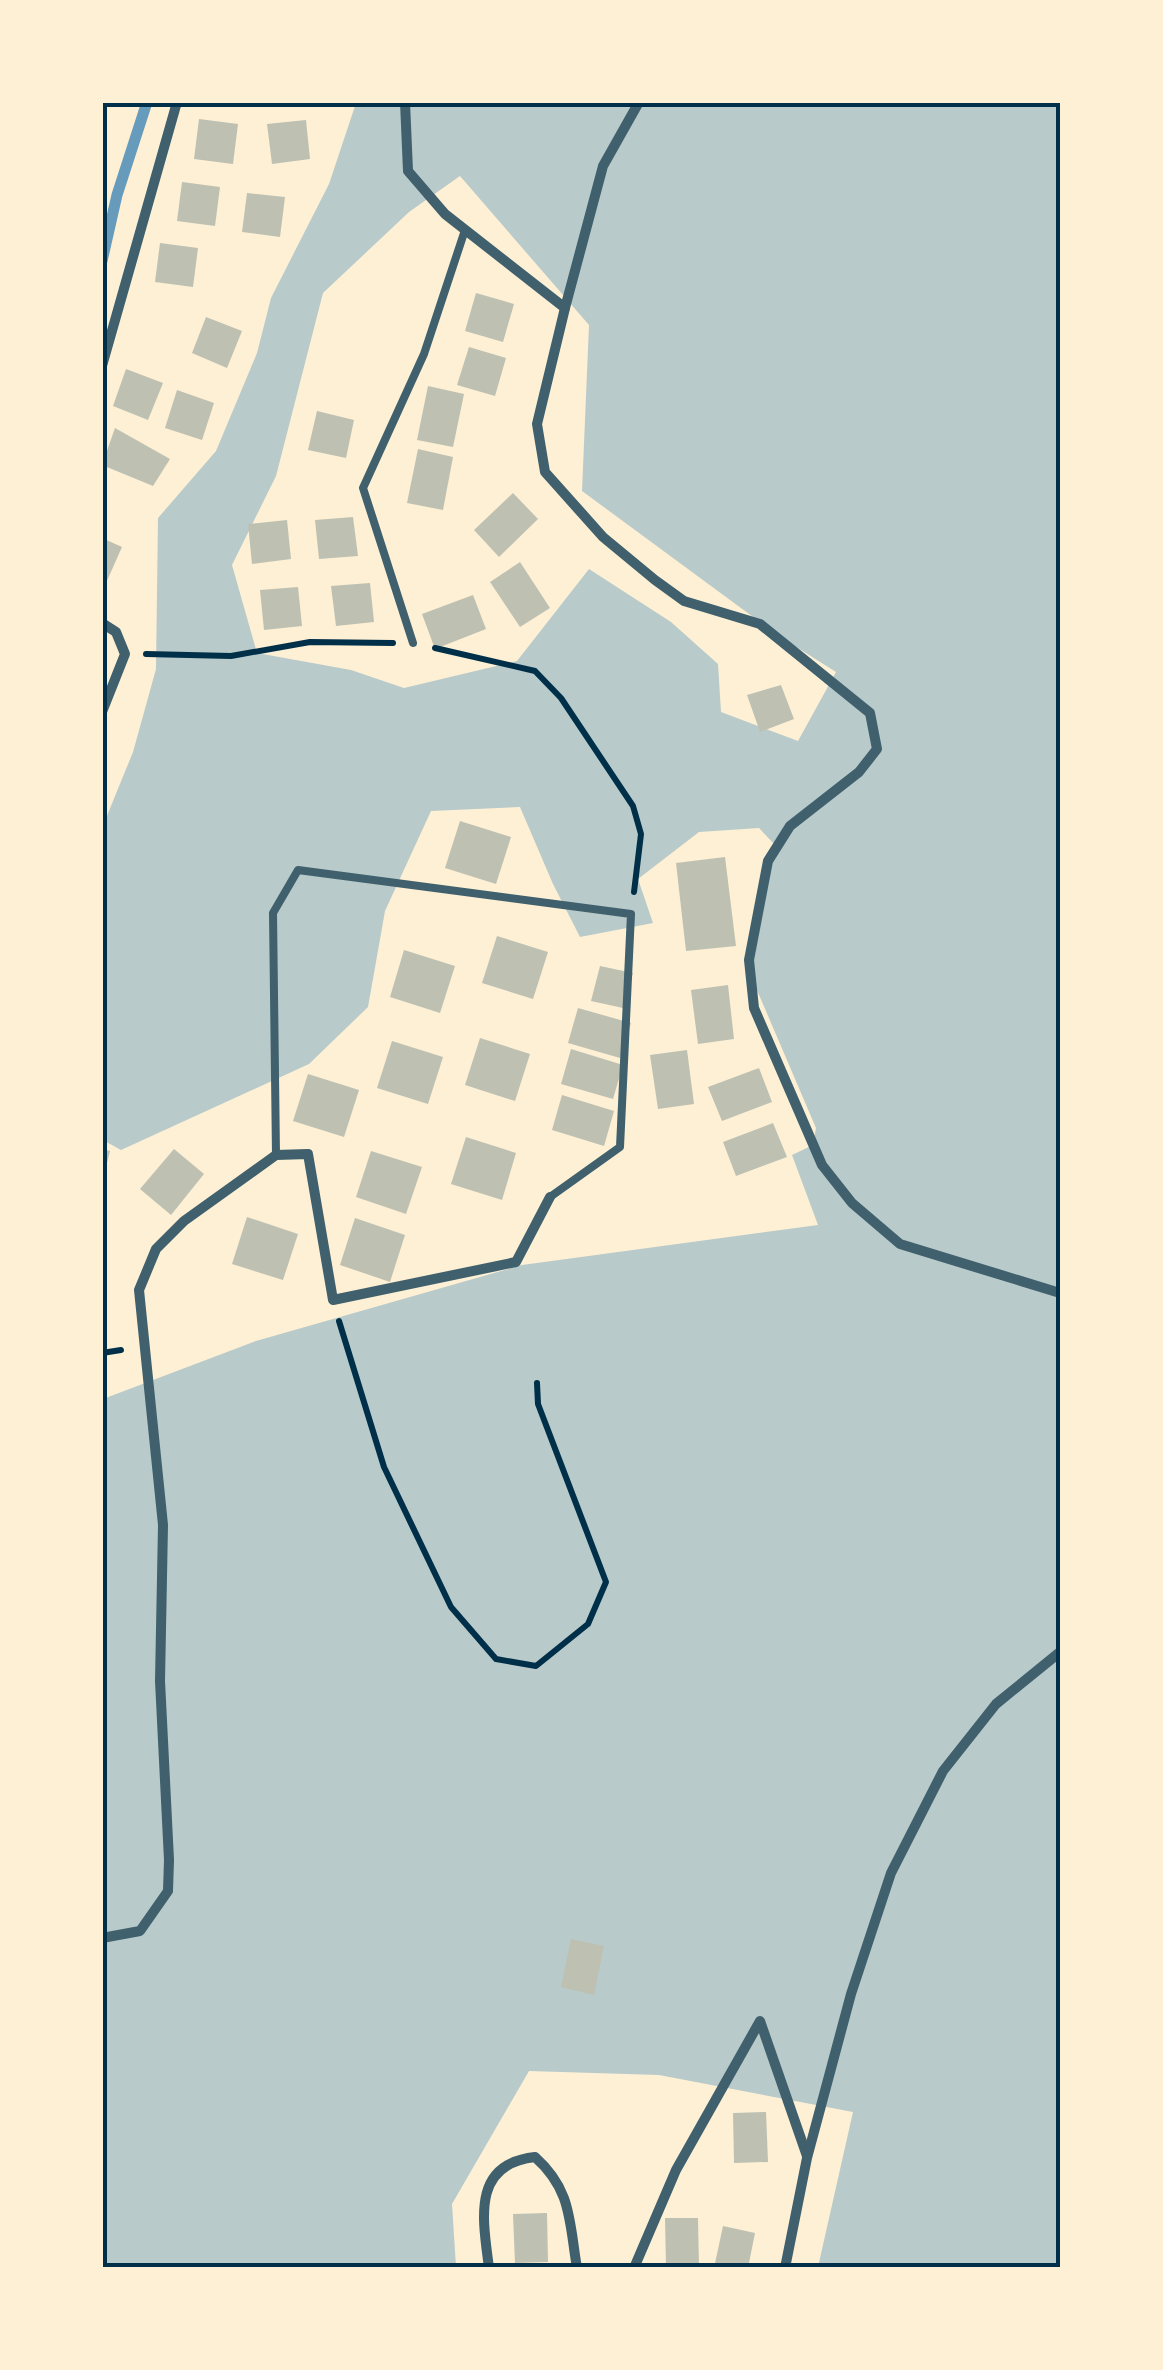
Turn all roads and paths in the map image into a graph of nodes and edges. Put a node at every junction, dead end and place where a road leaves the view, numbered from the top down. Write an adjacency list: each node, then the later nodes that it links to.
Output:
1 (177, 102): 6 (street)
2 (405, 102): 4 (street)
3 (638, 102): 5 (street)
4 (465, 230): 5 (street); 8 (lane)
5 (565, 308): 14 (street)
6 (102, 366)
7 (102, 624): 9 (street)
8 (413, 644): 9 (path); 11 (path)
9 (125, 654): 10 (street)
10 (102, 712)
11 (631, 914): 12 (lane); 13 (lane)
12 (276, 1155): 15 (street); 18 (street)
13 (550, 1197): 15 (street)
14 (1060, 1293)
15 (333, 1300): 16 (path)
16 (537, 1383)
17 (1060, 1652): 19 (street)
18 (102, 1938)
19 (807, 2158): 22 (street); 23 (street)
20 (488, 2268): 21 (street)
21 (577, 2268)
22 (634, 2268)
23 (784, 2268)

